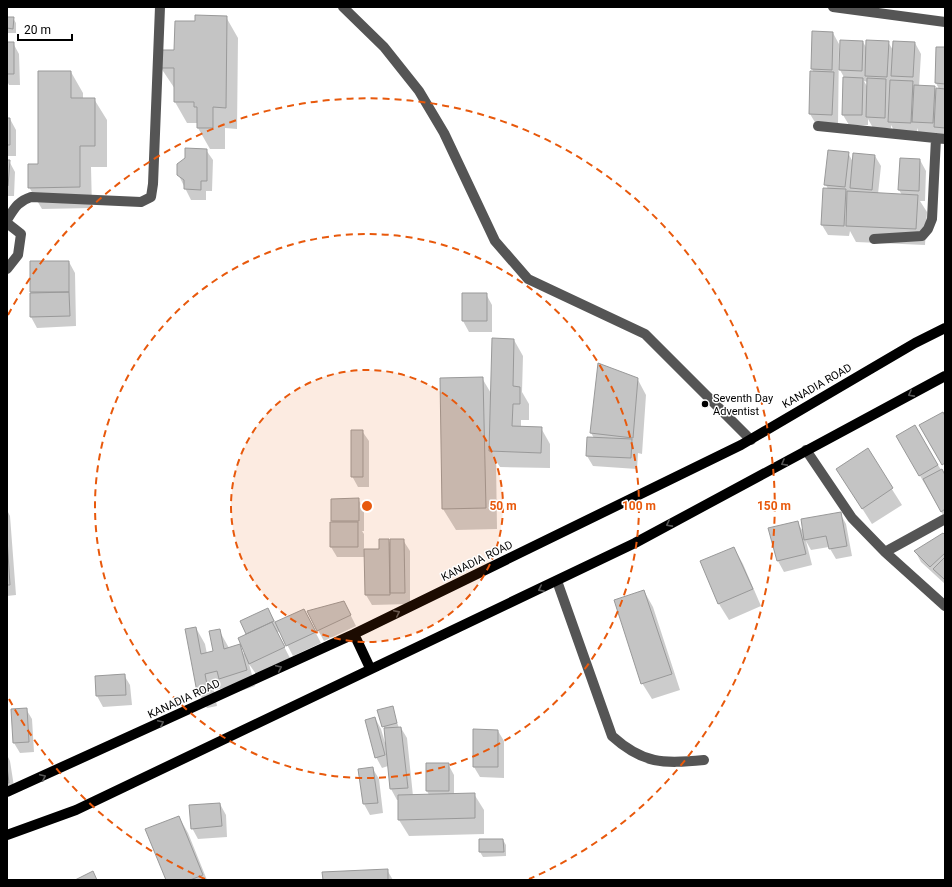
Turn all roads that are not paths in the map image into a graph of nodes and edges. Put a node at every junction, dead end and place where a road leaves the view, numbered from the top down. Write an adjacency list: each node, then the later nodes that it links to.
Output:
1 (160, 7): 7 (street)
2 (343, 7): 12 (street)
3 (833, 7): 4 (street)
4 (945, 22)
5 (818, 126): 6 (street)
6 (941, 138): 8 (street)
7 (7, 221): 9 (street)
8 (874, 239)
9 (7, 269)
10 (945, 328): 12 (main road, KANADIA ROAD)
11 (945, 376): 13 (main road, one-way to 13)
12 (750, 440): 18 (main road, KANADIA ROAD, one-way to 12)
13 (806, 450): 15 (street); 16 (main road, one-way to 16)
14 (945, 519): 15 (street)
15 (885, 552): 17 (street)
16 (557, 581): 19 (main road, one-way to 19); 20 (street)
17 (945, 606)
18 (354, 634): 19 (main road); 21 (main road, KANADIA ROAD, one-way to 18)
19 (370, 668): 22 (main road)
20 (704, 760)
21 (7, 792)
22 (7, 835)

